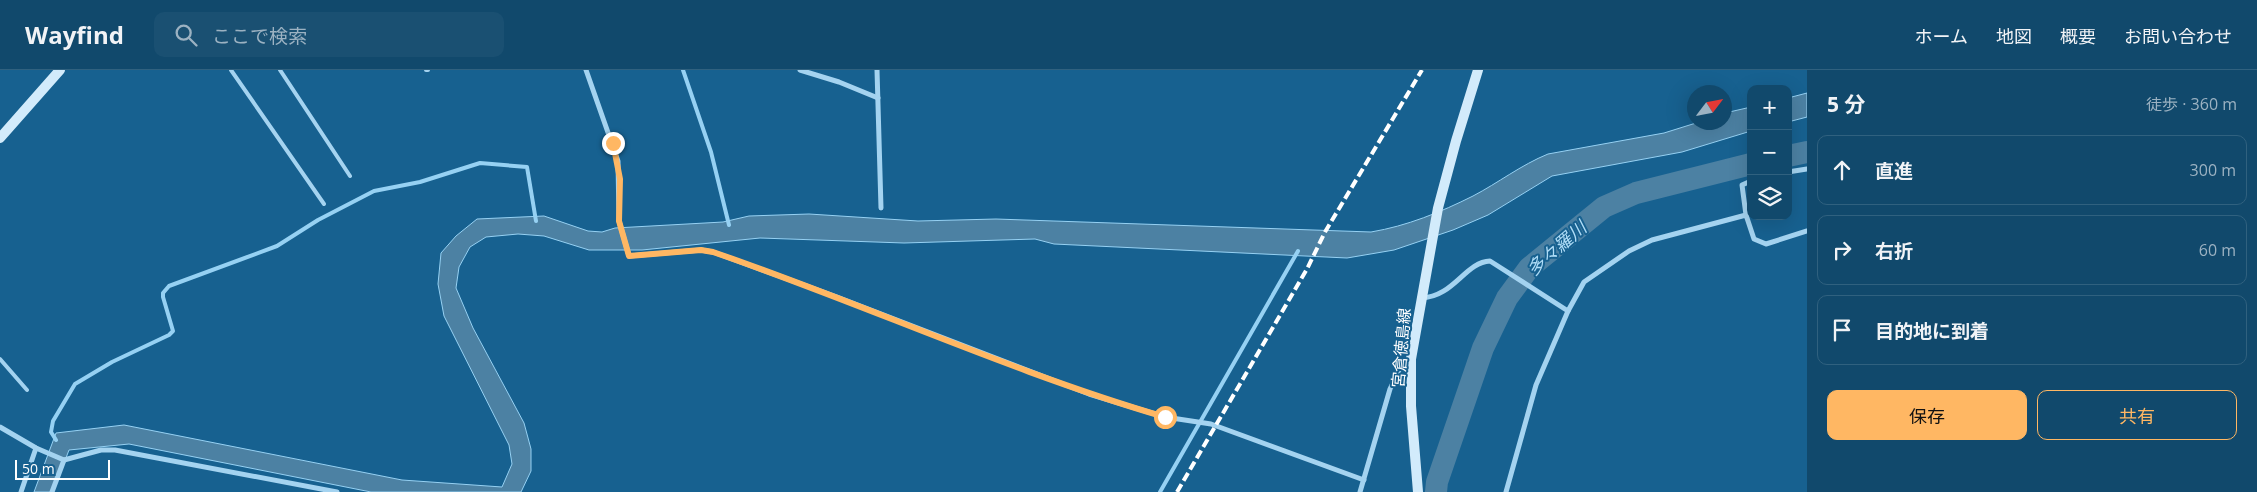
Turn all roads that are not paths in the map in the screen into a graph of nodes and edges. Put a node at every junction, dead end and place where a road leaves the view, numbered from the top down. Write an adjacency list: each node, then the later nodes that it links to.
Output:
1 (60, 70): 9 (main road)
2 (231, 70): 14 (lane)
3 (280, 70): 12 (lane)
4 (586, 70): 26 (street)
5 (800, 70): 8 (street)
6 (877, 70): 8 (street)
7 (1478, 70): 18 (main road, 宮倉徳島線)
8 (878, 98): 15 (street)
9 (0, 138)
10 (1807, 169): 11 (street)
11 (1792, 171)
12 (350, 176)
13 (1747, 183): 16 (street)
14 (324, 204)
15 (881, 208)
16 (1746, 215): 17 (street); 19 (street)
17 (1807, 231)
18 (1420, 298): 19 (street); 21 (main road, 宮倉徳島線)
19 (1568, 311): 32 (street)
20 (0, 359): 22 (lane)
21 (1411, 359): 26 (street); 31 (main road, 宮倉徳島線)
22 (27, 390)
23 (0, 428): 24 (street)
24 (38, 448): 25 (street); 27 (street)
25 (62, 458): 28 (street); 29 (street)
26 (1364, 480): 30 (street)
27 (21, 492)
28 (52, 492)
29 (337, 492)
30 (1360, 492)
31 (1418, 492)
32 (1506, 492)

